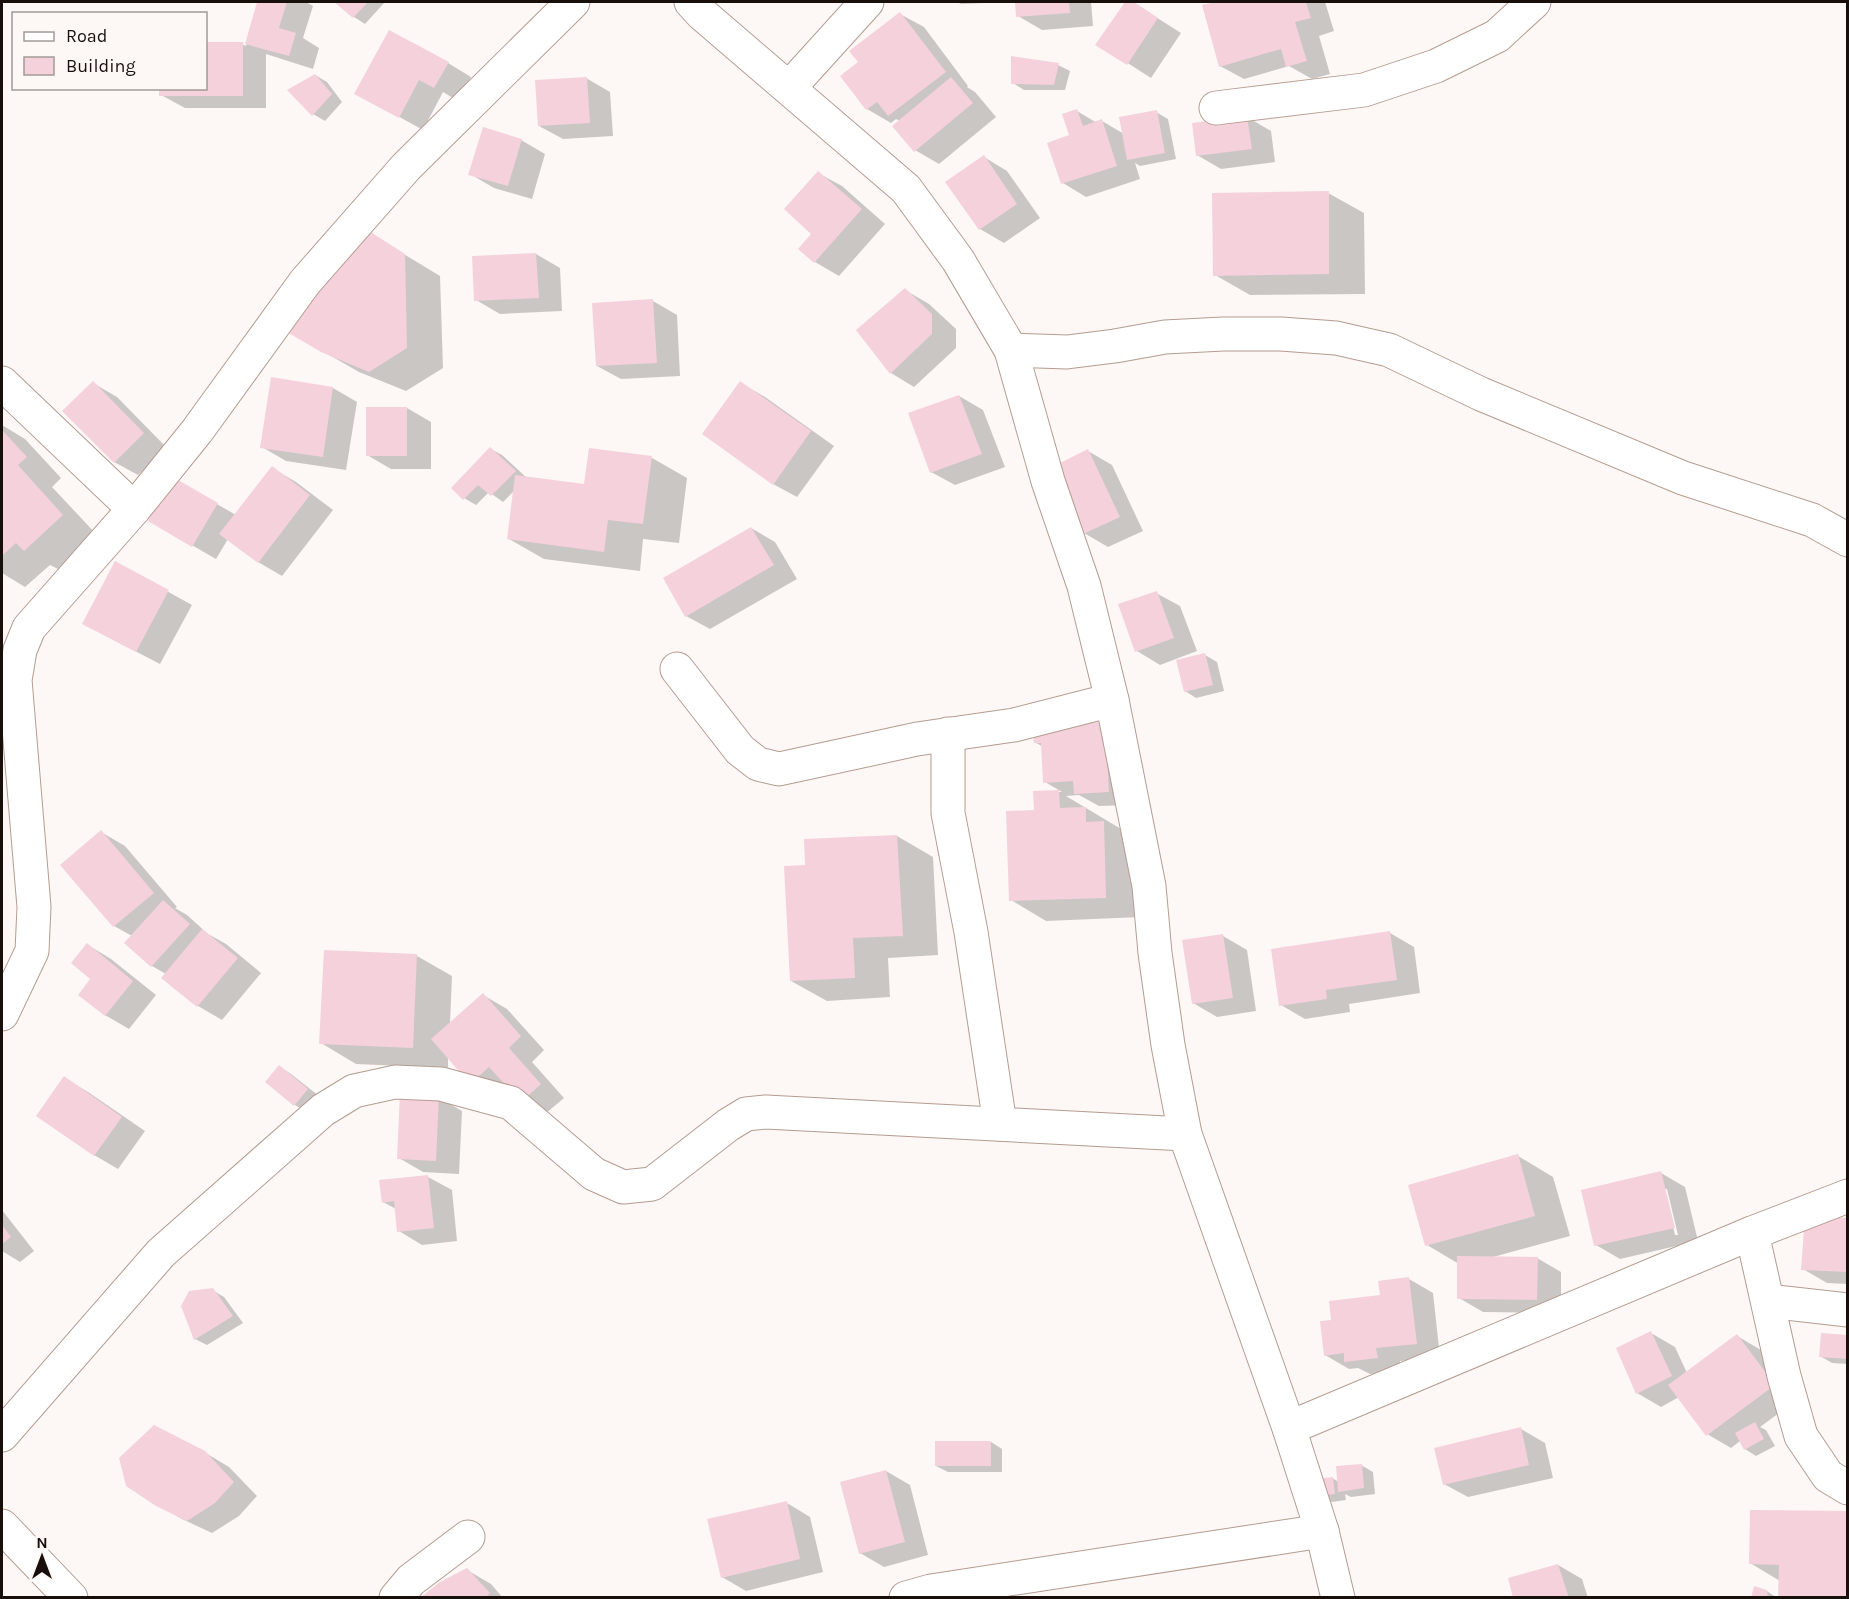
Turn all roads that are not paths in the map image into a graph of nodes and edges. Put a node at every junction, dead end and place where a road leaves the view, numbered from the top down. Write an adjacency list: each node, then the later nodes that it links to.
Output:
1 (573, 2): 9 (street)
2 (692, 2): 5 (street)
3 (867, 2): 5 (street)
4 (1534, 2): 6 (street)
5 (789, 88): 7 (street)
6 (1216, 108)
7 (1011, 350): 10 (street); 12 (street)
8 (2, 383): 9 (street)
9 (134, 509): 14 (street)
10 (1848, 540)
11 (678, 669): 13 (street)
12 (1112, 700): 13 (street); 16 (street)
13 (948, 734): 15 (street)
14 (2, 1014)
15 (1000, 1124): 16 (street); 22 (street)
16 (1185, 1134): 21 (street)
17 (1848, 1196): 18 (street)
18 (1752, 1233): 19 (street); 21 (street)
19 (1768, 1300): 20 (street); 23 (street)
20 (1848, 1310)
21 (1289, 1428): 25 (street)
22 (2, 1435)
23 (1848, 1488)
24 (2, 1526): 27 (street)
25 (1322, 1532): 29 (street); 30 (street)
26 (468, 1537): 28 (street)
27 (71, 1598)
28 (396, 1598)
29 (906, 1598)
30 (1338, 1598)

